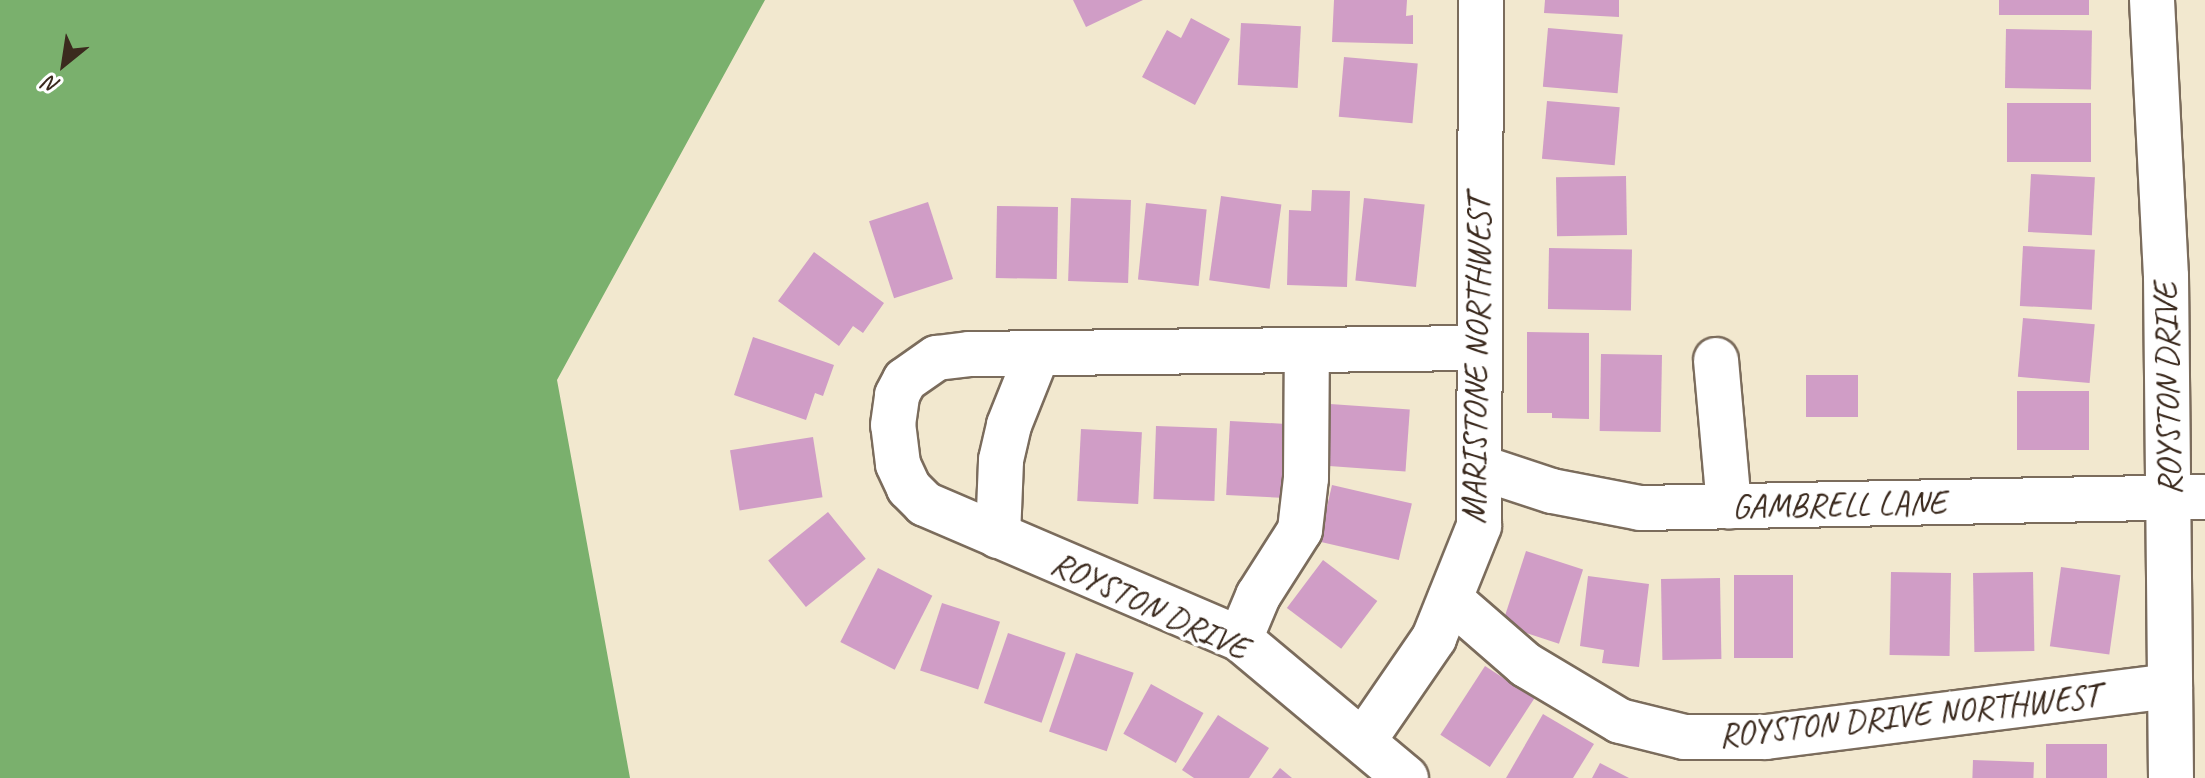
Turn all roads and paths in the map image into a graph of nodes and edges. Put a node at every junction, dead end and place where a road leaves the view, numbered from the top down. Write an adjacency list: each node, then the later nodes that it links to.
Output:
1 (1481, 0): 3 (street, MARISTONE NORTHWEST)
2 (2152, 0): 8 (street, ROYSTON DRIVE)
3 (1478, 348): 4 (street, ROYSTON DRIVE); 7 (street, MARISTONE NORTHWEST)
4 (1307, 350): 5 (street, ROYSTON DRIVE); 12 (street)
5 (1037, 355): 10 (street); 10 (street, ROYSTON DRIVE)
6 (1716, 360): 9 (street)
7 (1479, 467): 9 (street, GAMBRELL LANE); 11 (street, MARISTONE NORTHWEST)
8 (2186, 497): 9 (street, GAMBRELL LANE); 13 (street, ROYSTON DRIVE)
9 (1729, 506)
10 (998, 536): 12 (street, ROYSTON DRIVE)
11 (1450, 599): 13 (street, ROYSTON DRIVE NORTHWEST); 14 (street, MARISTONE NORTHWEST)
12 (1240, 639): 14 (street, ROYSTON DRIVE)
13 (2170, 686): 16 (street, ROYSTON DRIVE)
14 (1364, 740): 15 (street, ROYSTON DRIVE)
15 (1406, 778)
16 (2171, 778)

